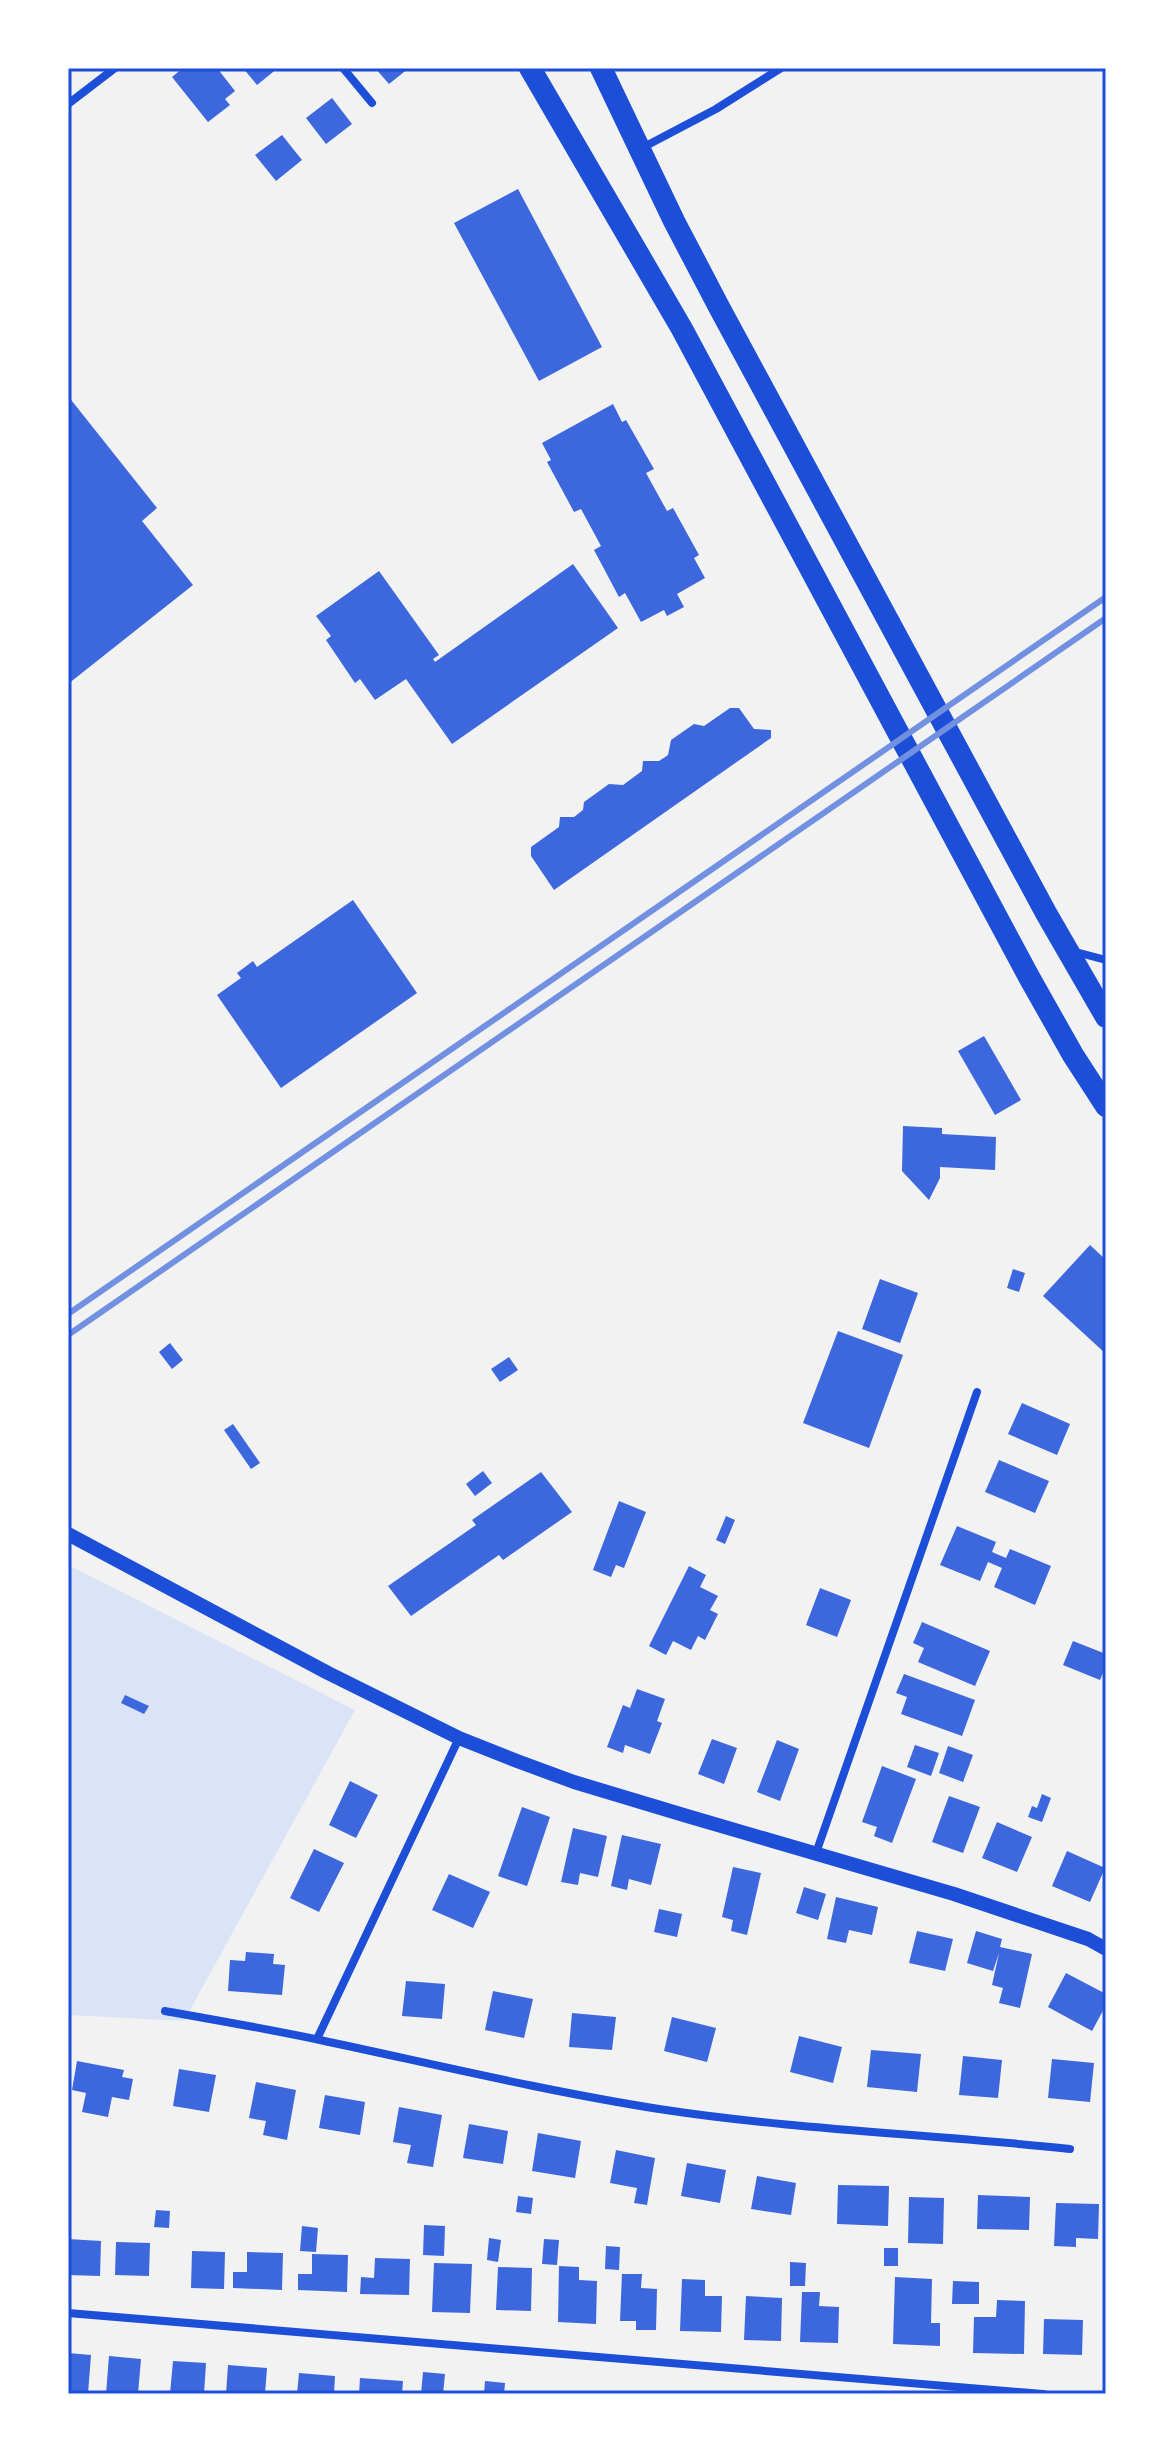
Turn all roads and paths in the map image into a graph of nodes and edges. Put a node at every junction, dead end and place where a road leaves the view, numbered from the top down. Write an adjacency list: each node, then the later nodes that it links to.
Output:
1 (115, 68): 7 (street)
2 (343, 68): 6 (street)
3 (530, 68): 12 (highway)
4 (601, 68): 8 (highway)
5 (781, 68): 8 (street)
6 (372, 103)
7 (68, 104)
8 (640, 149): 9 (highway)
9 (1066, 949): 10 (street); 11 (highway)
10 (1106, 960)
11 (1106, 1017)
12 (1106, 1106)
13 (977, 1392): 16 (street)
14 (68, 1534): 15 (street)
15 (459, 1738): 16 (street); 19 (street)
16 (816, 1853): 17 (street)
17 (1106, 1949)
18 (165, 2011): 19 (street)
19 (317, 2039): 20 (street)
20 (1070, 2149)
21 (68, 2313): 22 (street)
22 (1043, 2394)

